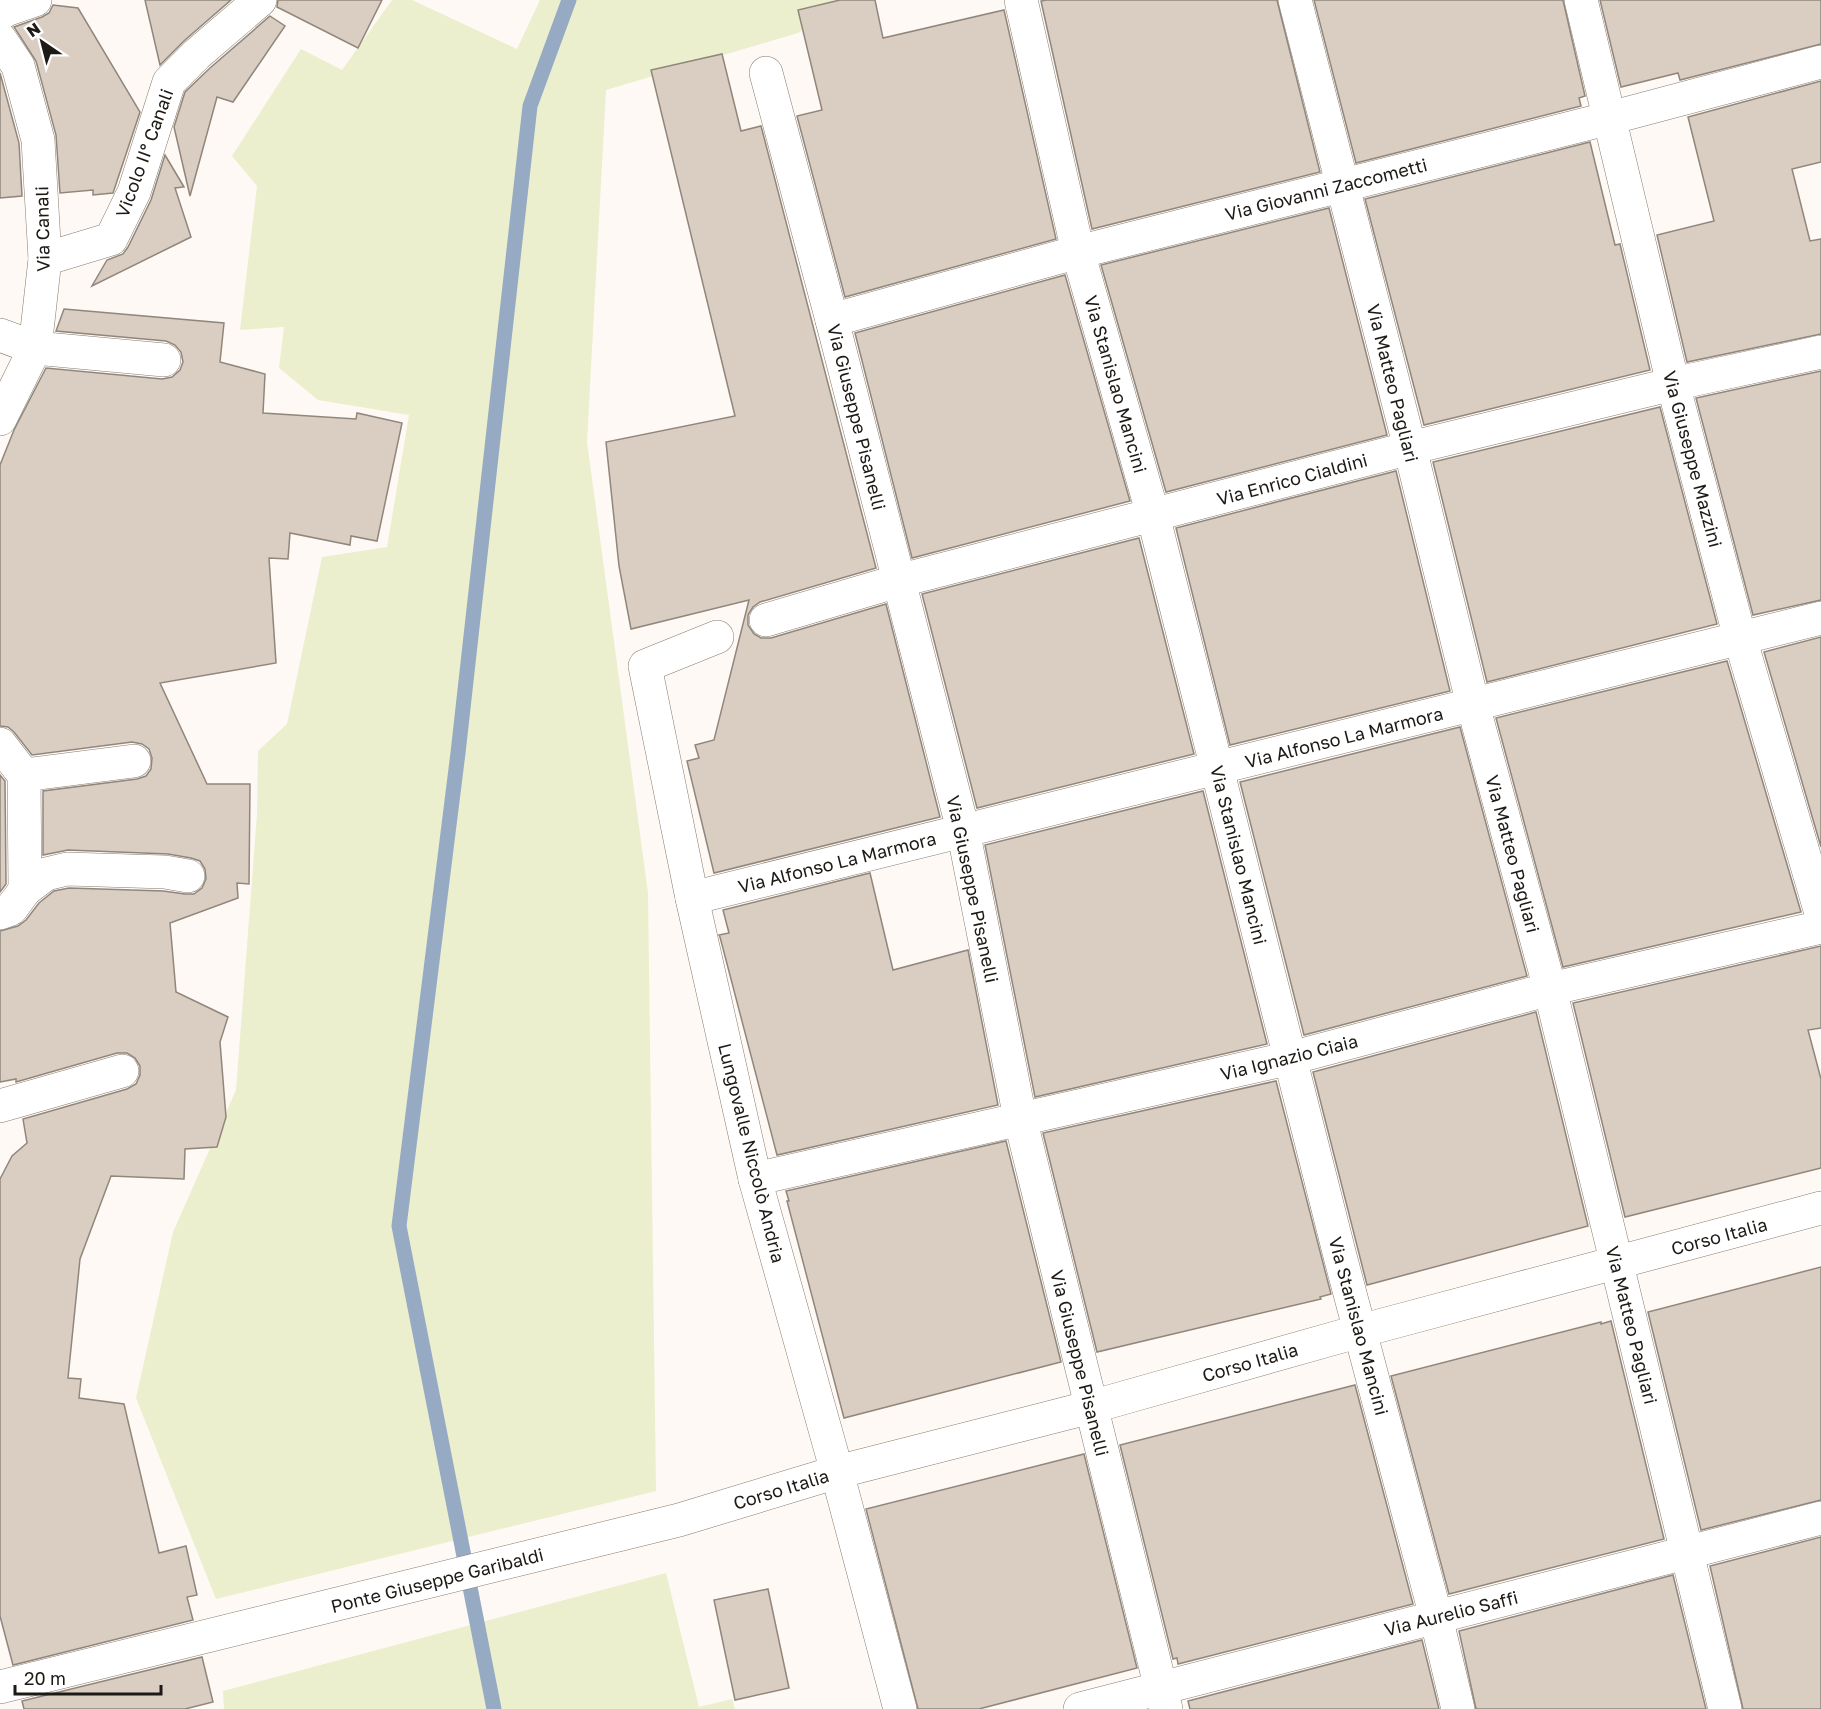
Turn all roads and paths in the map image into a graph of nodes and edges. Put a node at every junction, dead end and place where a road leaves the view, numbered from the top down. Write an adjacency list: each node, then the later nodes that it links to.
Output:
1 (35, 0): 6 (street)
2 (260, 0): 13 (street, Vicolo II° Canali)
3 (1021, 0): 12 (street, Via Stanislao Mancini)
4 (1295, 0): 11 (street, Via Matteo Pagliari)
5 (1581, 0): 10 (street, Via Giuseppe Mazzini)
6 (0, 14)
7 (0, 39): 13 (street, Via Canali)
8 (1821, 62): 10 (street, Via Giovanni Zaccometti)
9 (766, 73): 14 (street, Via Giuseppe Pisanelli)
10 (1610, 118): 11 (street, Via Giovanni Zaccometti); 19 (street, Via Giuseppe Mazzini)
11 (1342, 185): 12 (street, Via Giovanni Zaccometti); 21 (street, Via Matteo Pagliari)
12 (1078, 252): 14 (street, Via Giovanni Zaccometti); 22 (street, Via Stanislao Mancini)
13 (45, 259): 16 (street, Via Canali)
14 (832, 320): 23 (street, Via Giuseppe Pisanelli)
15 (0, 335): 16 (street)
16 (36, 348): 18 (street); 20 (street, Via Canali)
17 (1821, 352): 19 (street, Via Enrico Cialdini)
18 (165, 360)
19 (1673, 384): 21 (street, Via Enrico Cialdini); 27 (street, Via Giuseppe Mazzini)
20 (0, 419)
21 (1410, 448): 22 (street, Via Enrico Cialdini); 28 (street, Via Matteo Pagliari)
22 (1153, 515): 23 (street, Via Enrico Cialdini); 31 (street, Via Stanislao Mancini)
23 (898, 581): 25 (street, Via Enrico Cialdini); 33 (street, Via Giuseppe Pisanelli)
24 (1821, 618): 27 (street, Via Alfonso La Marmora)
25 (766, 620)
26 (717, 637): 36 (street, Lungovalle Niccolò Andria)
27 (1740, 638): 28 (street, Via Alfonso La Marmora); 37 (street, Via Giuseppe Mazzini)
28 (1473, 705): 31 (street, Via Alfonso La Marmora); 40 (street, Via Matteo Pagliari)
29 (0, 744): 32 (street)
30 (135, 761): 32 (street)
31 (1217, 768): 33 (street, Via Alfonso La Marmora); 41 (street, Via Stanislao Mancini)
32 (24, 775): 35 (street)
33 (963, 830): 36 (street, Via Alfonso La Marmora); 44 (street, Via Giuseppe Pisanelli)
34 (188, 876): 35 (street)
35 (25, 890): 38 (street)
36 (692, 898): 45 (street, Lungovalle Niccolò Andria)
37 (1821, 913)
38 (0, 914)
39 (1821, 927): 40 (street, Via Ignazio Ciaia)
40 (1550, 989): 41 (street, Via Ignazio Ciaia); 47 (street, Via Matteo Pagliari)
41 (1291, 1058): 44 (street, Via Ignazio Ciaia); 48 (street, Via Stanislao Mancini)
42 (122, 1071): 43 (street)
43 (0, 1106)
44 (1020, 1118): 45 (street, Via Ignazio Ciaia); 49 (street, Via Giuseppe Pisanelli)
45 (755, 1179): 50 (street, Lungovalle Niccolò Andria)
46 (1821, 1209): 47 (street, Corso Italia)
47 (1618, 1263): 48 (street, Corso Italia); 53 (street, Via Matteo Pagliari)
48 (1360, 1331): 49 (street, Corso Italia); 54 (street, Via Stanislao Mancini)
49 (1091, 1407): 50 (street, Corso Italia); 56 (street, Via Giuseppe Pisanelli)
50 (837, 1472): 52 (street, Corso Italia); 57 (street, Lungovalle Niccolò Andria)
51 (1821, 1518): 53 (street, Via Aurelio Saffi)
52 (679, 1520): 55 (street, Ponte Giuseppe Garibaldi)
53 (1687, 1552): 54 (street, Via Aurelio Saffi); 60 (street, Via Matteo Pagliari)
54 (1436, 1617): 56 (street, Via Aurelio Saffi); 59 (street, Via Stanislao Mancini)
55 (0, 1687)
56 (1163, 1699): 58 (street, Via Aurelio Saffi)
57 (900, 1709)
58 (1080, 1709)
59 (1458, 1709)
60 (1725, 1709)

